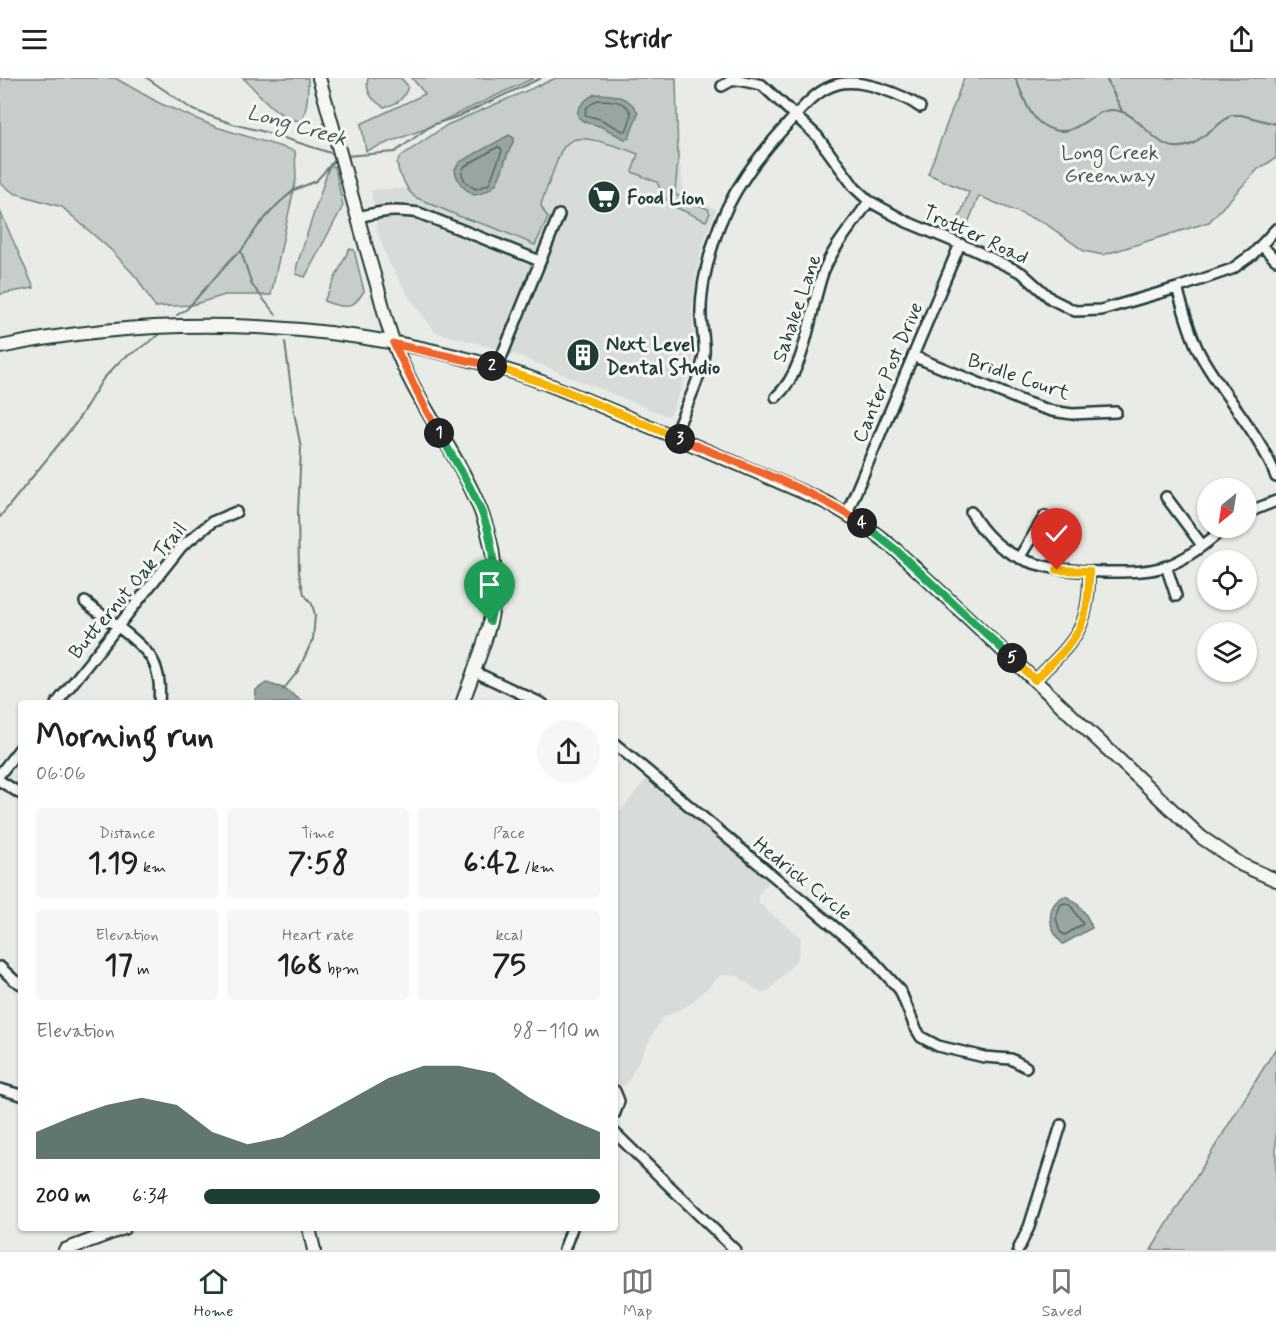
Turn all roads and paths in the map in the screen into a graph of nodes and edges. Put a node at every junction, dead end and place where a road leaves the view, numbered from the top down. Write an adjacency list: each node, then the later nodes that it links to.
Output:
1 (319, 78): 7 (main road)
2 (722, 86): 4 (street, Trotter Road)
3 (920, 107): 4 (street)
4 (796, 115): 5 (street, Trotter Road); 20 (street)
5 (869, 201): 9 (street, Trotter Road); 18 (street, Sahalee Lane)
6 (559, 215): 12 (street)
7 (358, 217): 12 (street); 14 (main road)
8 (1276, 229): 10 (street, Trotter Road)
9 (960, 244): 13 (street, Trotter Road); 16 (street, Canter Post Drive)
10 (1261, 246): 11 (street); 13 (street, Trotter Road)
11 (1276, 260)
12 (540, 261): 17 (street)
13 (1177, 288): 21 (street)
14 (394, 344): 15 (main road); 17 (main road); 37 (main road)
15 (0, 347)
16 (913, 356): 19 (street, Bridle Court); 27 (street, Canter Post Drive)
17 (496, 368): 20 (main road)
18 (776, 397)
19 (1116, 412)
20 (674, 436): 27 (main road)
21 (1276, 477)
22 (1166, 497): 30 (street)
23 (1276, 501): 24 (street)
24 (1257, 509)
25 (236, 512): 36 (street, Butternut Oak Trail)
26 (971, 512): 31 (street)
27 (847, 513): 38 (main road)
28 (1045, 516): 31 (street)
29 (1211, 538): 30 (street)
30 (1202, 545): 32 (street)
31 (1019, 558): 33 (street)
32 (1166, 566): 33 (street); 34 (street)
33 (1089, 571): 38 (street)
34 (1176, 596)
35 (85, 602): 36 (street)
36 (118, 628): 39 (street, Butternut Oak Trail); 40 (street)
37 (473, 671): 41 (main road); 42 (street)
38 (1035, 680): 48 (main road)
39 (59, 700)
40 (159, 700)
41 (463, 700)
42 (535, 700)
43 (618, 747): 51 (street, Hedrick Circle)
44 (18, 751): 45 (street)
45 (0, 774)
46 (0, 781): 47 (street)
47 (18, 792)
48 (1276, 880)
49 (0, 967): 50 (street)
50 (18, 982)
51 (1026, 1067)
52 (0, 1089): 53 (street)
53 (18, 1094)
54 (1060, 1125): 63 (street)
55 (618, 1136): 62 (street)
56 (116, 1231): 59 (main road)
57 (310, 1231): 60 (main road)
58 (571, 1231): 61 (street)
59 (65, 1250)
60 (314, 1250)
61 (564, 1250)
62 (735, 1250)
63 (1018, 1250)

